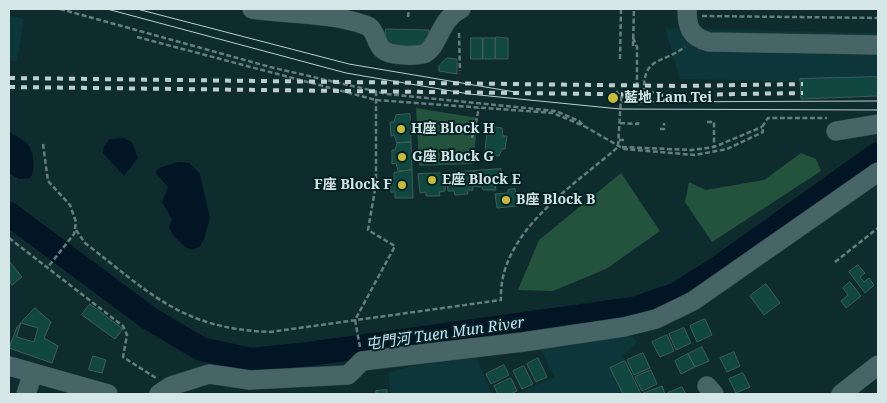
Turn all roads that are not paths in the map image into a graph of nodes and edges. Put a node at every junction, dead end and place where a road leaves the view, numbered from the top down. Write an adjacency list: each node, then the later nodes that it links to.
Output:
1 (252, 9): 2 (street)
2 (460, 9)
3 (687, 9): 4 (street)
4 (878, 45)
5 (833, 124): 6 (street)
6 (875, 124)
7 (878, 172): 11 (street)
8 (878, 364): 14 (street)
9 (9, 366): 10 (street)
10 (33, 373): 12 (street); 13 (street)
11 (165, 390)
12 (26, 394)
13 (108, 394)
14 (841, 394)

